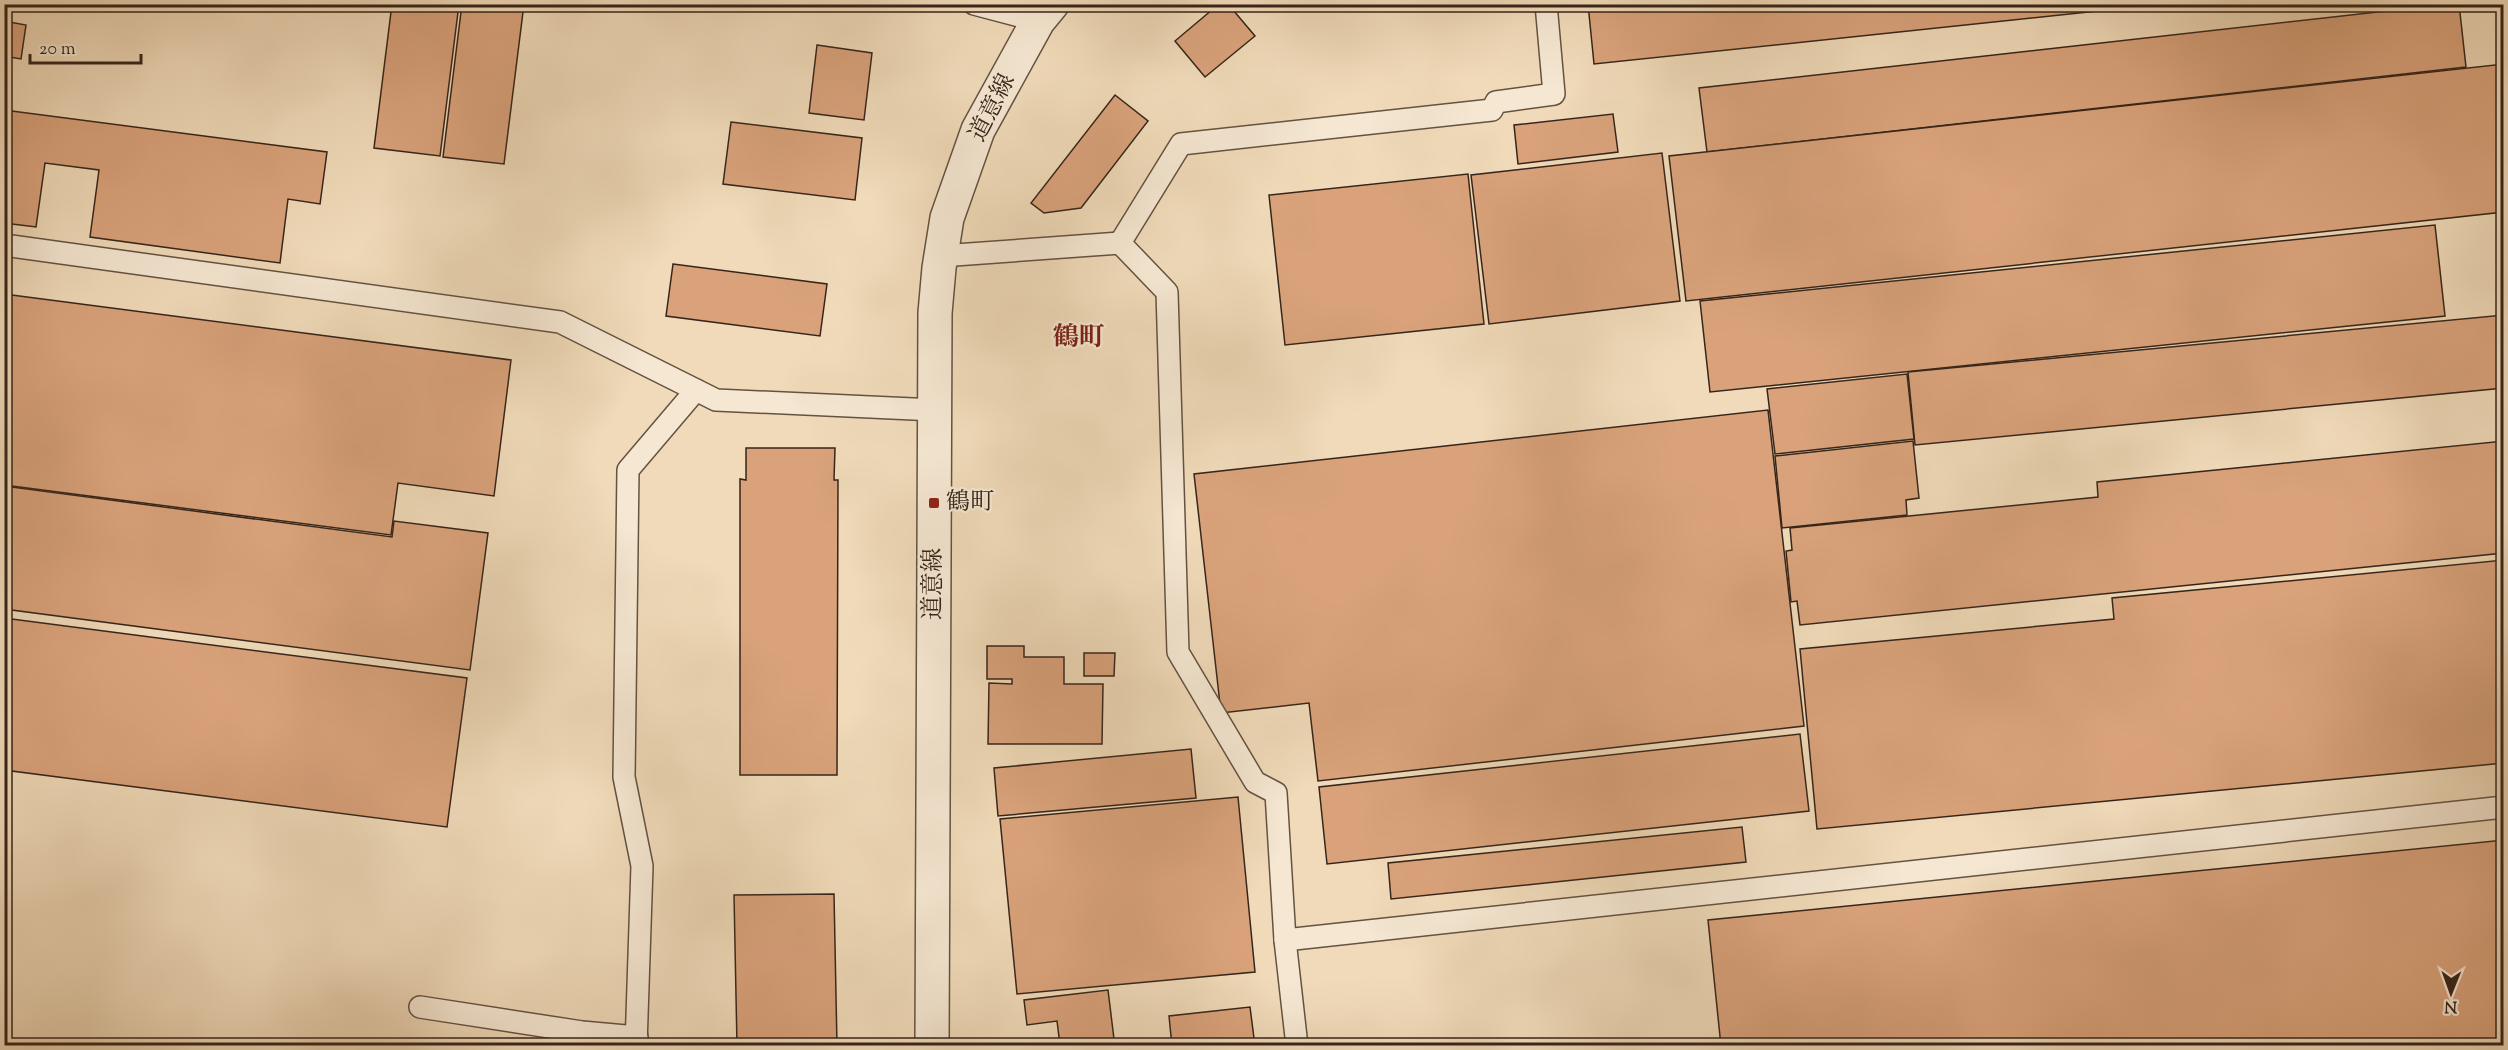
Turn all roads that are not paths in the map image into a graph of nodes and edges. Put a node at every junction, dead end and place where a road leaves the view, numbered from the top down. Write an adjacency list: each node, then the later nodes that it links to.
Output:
1 (974, 4): 3 (lane)
2 (1546, 4): 4 (lane)
3 (1037, 10): 6 (street, 道意線)
4 (1120, 243): 6 (lane); 10 (lane)
5 (4, 245): 7 (lane)
6 (941, 256): 8 (street, 道意線)
7 (696, 390): 8 (lane); 13 (lane)
8 (935, 410): 14 (street, 道意線)
9 (2504, 807): 10 (lane)
10 (1285, 940): 15 (lane)
11 (420, 1007): 12 (lane)
12 (544, 1036): 13 (lane)
13 (637, 1041)
14 (932, 1046)
15 (1298, 1046)

